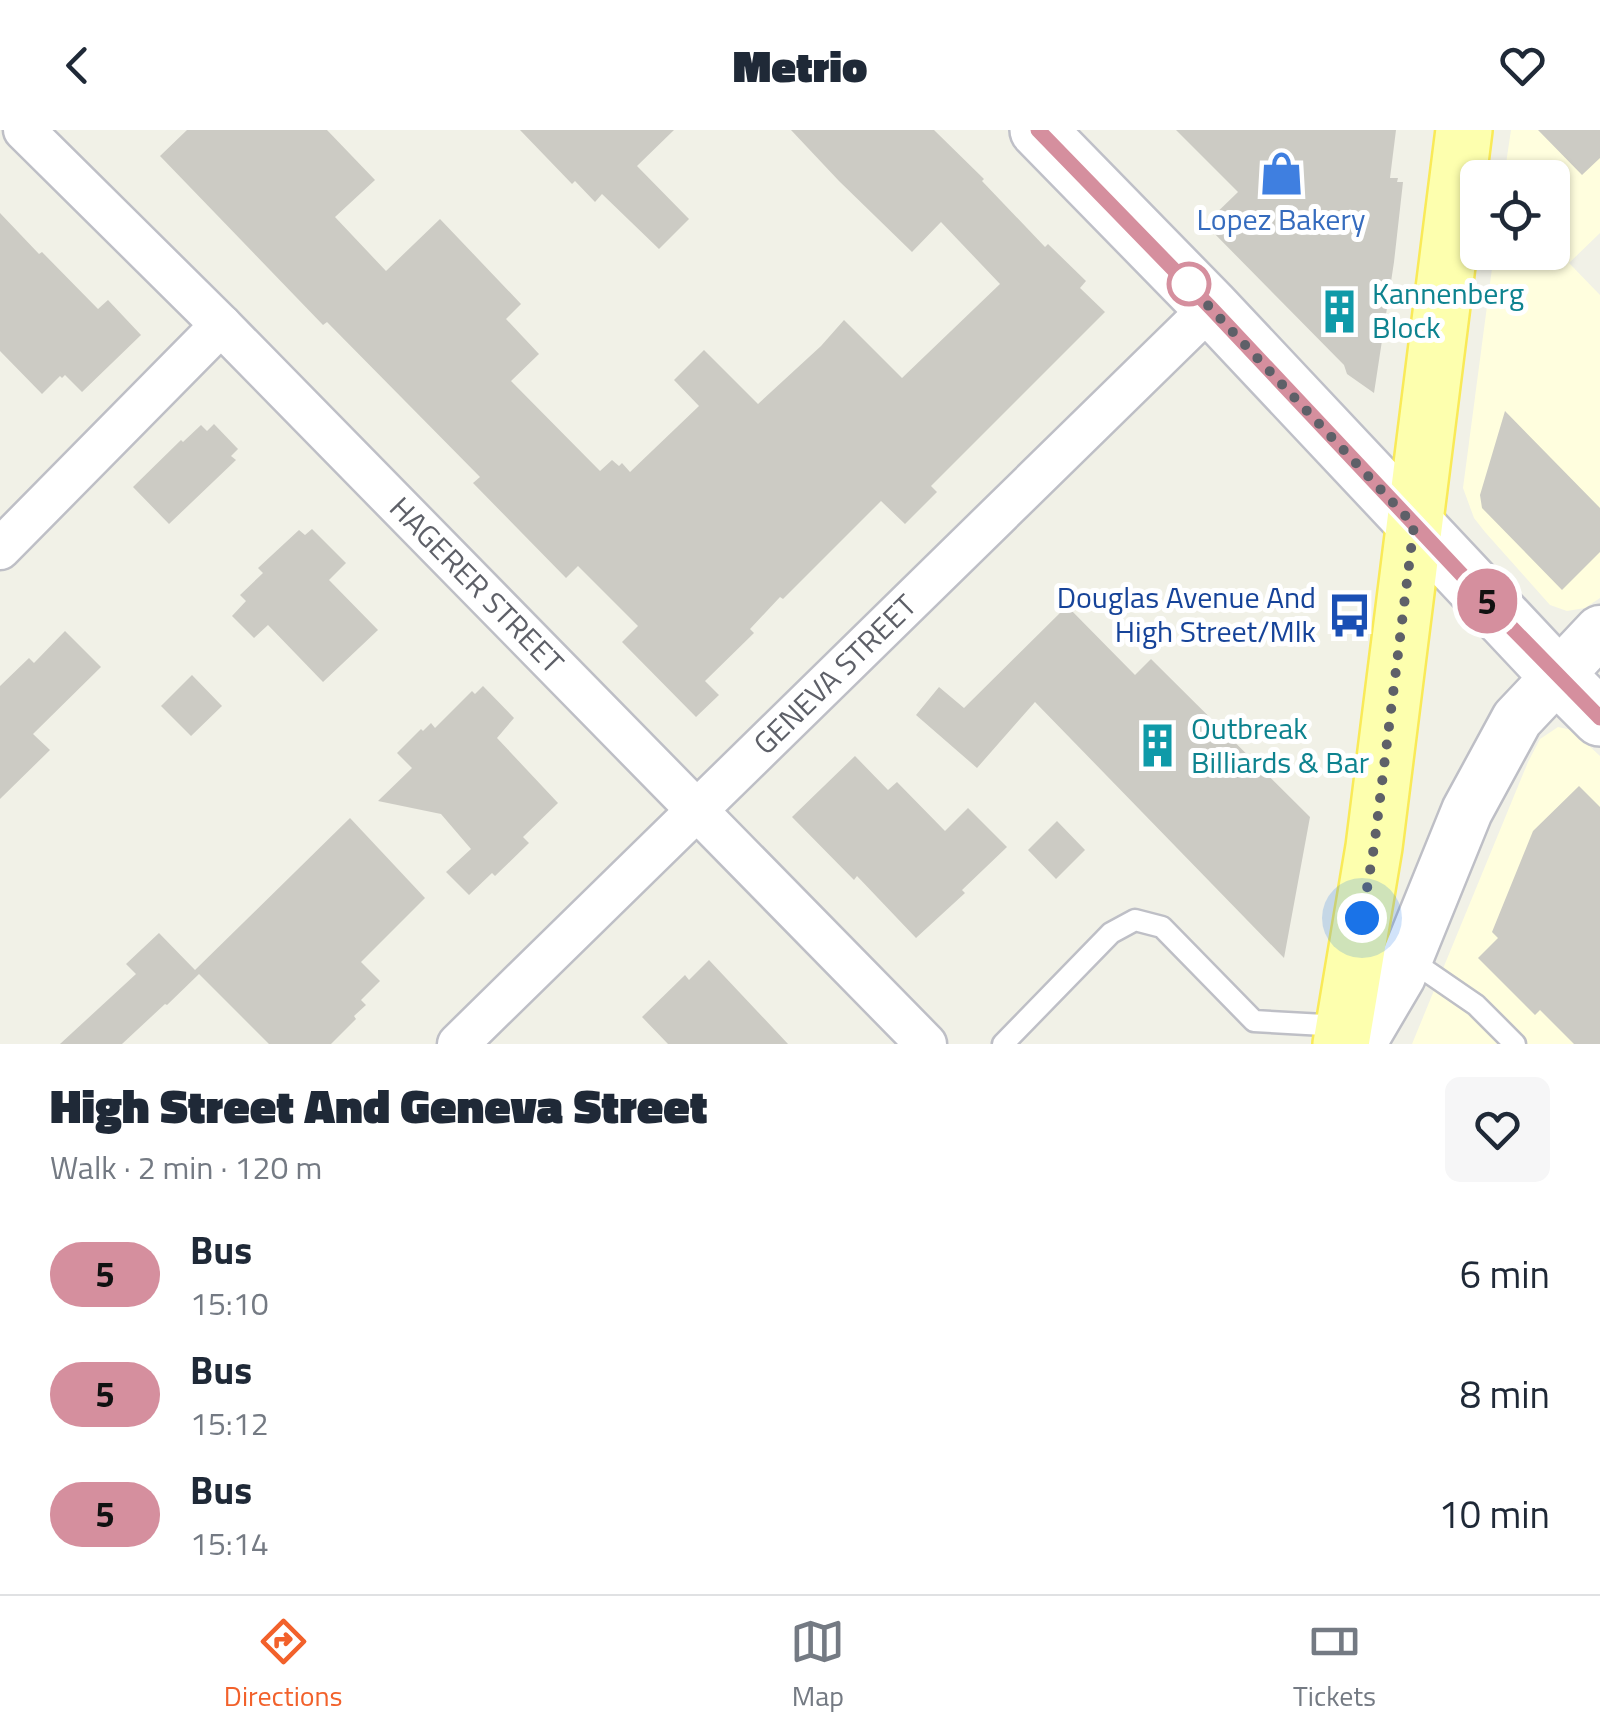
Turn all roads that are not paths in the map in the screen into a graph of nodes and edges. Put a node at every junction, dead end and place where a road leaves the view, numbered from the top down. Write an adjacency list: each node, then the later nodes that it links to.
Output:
1 (24, 130): 5 (street, HAGERER STREET)
2 (1038, 130): 4 (main road)
3 (1464, 130): 6 (main road)
4 (1211, 308): 6 (main road); 11 (street, GENEVA STREET)
5 (221, 325): 7 (street); 11 (street, HAGERER STREET)
6 (1414, 525): 9 (main road); 13 (main road)
7 (0, 549)
8 (1600, 631): 9 (street)
9 (1557, 675): 10 (main road); 12 (street)
10 (1600, 718)
11 (697, 811): 14 (street, GENEVA STREET); 15 (street, HAGERER STREET)
12 (1407, 958): 13 (street); 17 (lane)
13 (1348, 1038): 16 (lane)
14 (458, 1044)
15 (926, 1044)
16 (1003, 1044)
17 (1516, 1044)

